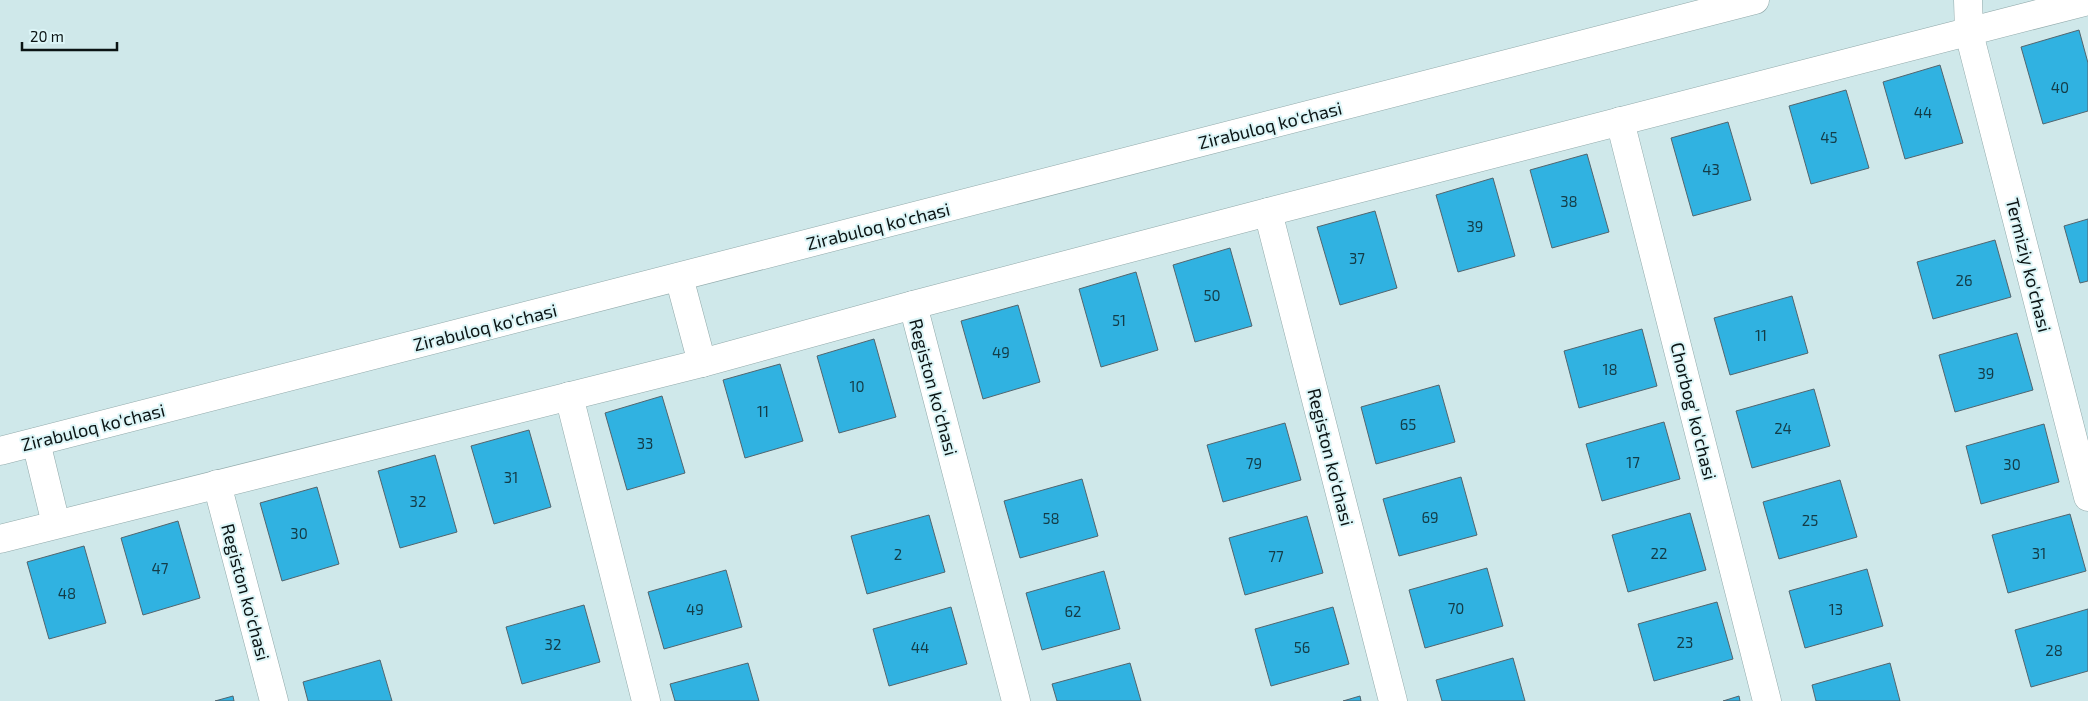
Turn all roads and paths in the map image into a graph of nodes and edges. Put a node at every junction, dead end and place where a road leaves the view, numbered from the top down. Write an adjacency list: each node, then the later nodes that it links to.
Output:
1 (1755, 0): 7 (street, Zirabuloq ko'chasi)
2 (1968, 0): 4 (street, Termiziy ko'chasi)
3 (2088, 1): 4 (street)
4 (1969, 33): 5 (street); 14 (street, Termiziy ko'chasi)
5 (1620, 121): 6 (street); 21 (street, Chorbog' ko'chasi)
6 (1268, 212): 8 (street); 20 (street, Registon ko'chasi)
7 (679, 277): 9 (street); 11 (street, Zirabuloq ko'chasi)
8 (913, 305): 9 (street); 19 (street, Registon ko'chasi)
9 (702, 363): 10 (street)
10 (568, 396): 13 (street); 18 (street)
11 (36, 442): 12 (street, Zirabuloq ko'chasi); 15 (street)
12 (0, 451)
13 (217, 484): 15 (street); 17 (street, Registon ko'chasi)
14 (2088, 497)
15 (56, 524): 16 (street)
16 (0, 539)
17 (274, 701)
18 (646, 701)
19 (1016, 701)
20 (1393, 701)
21 (1767, 701)

